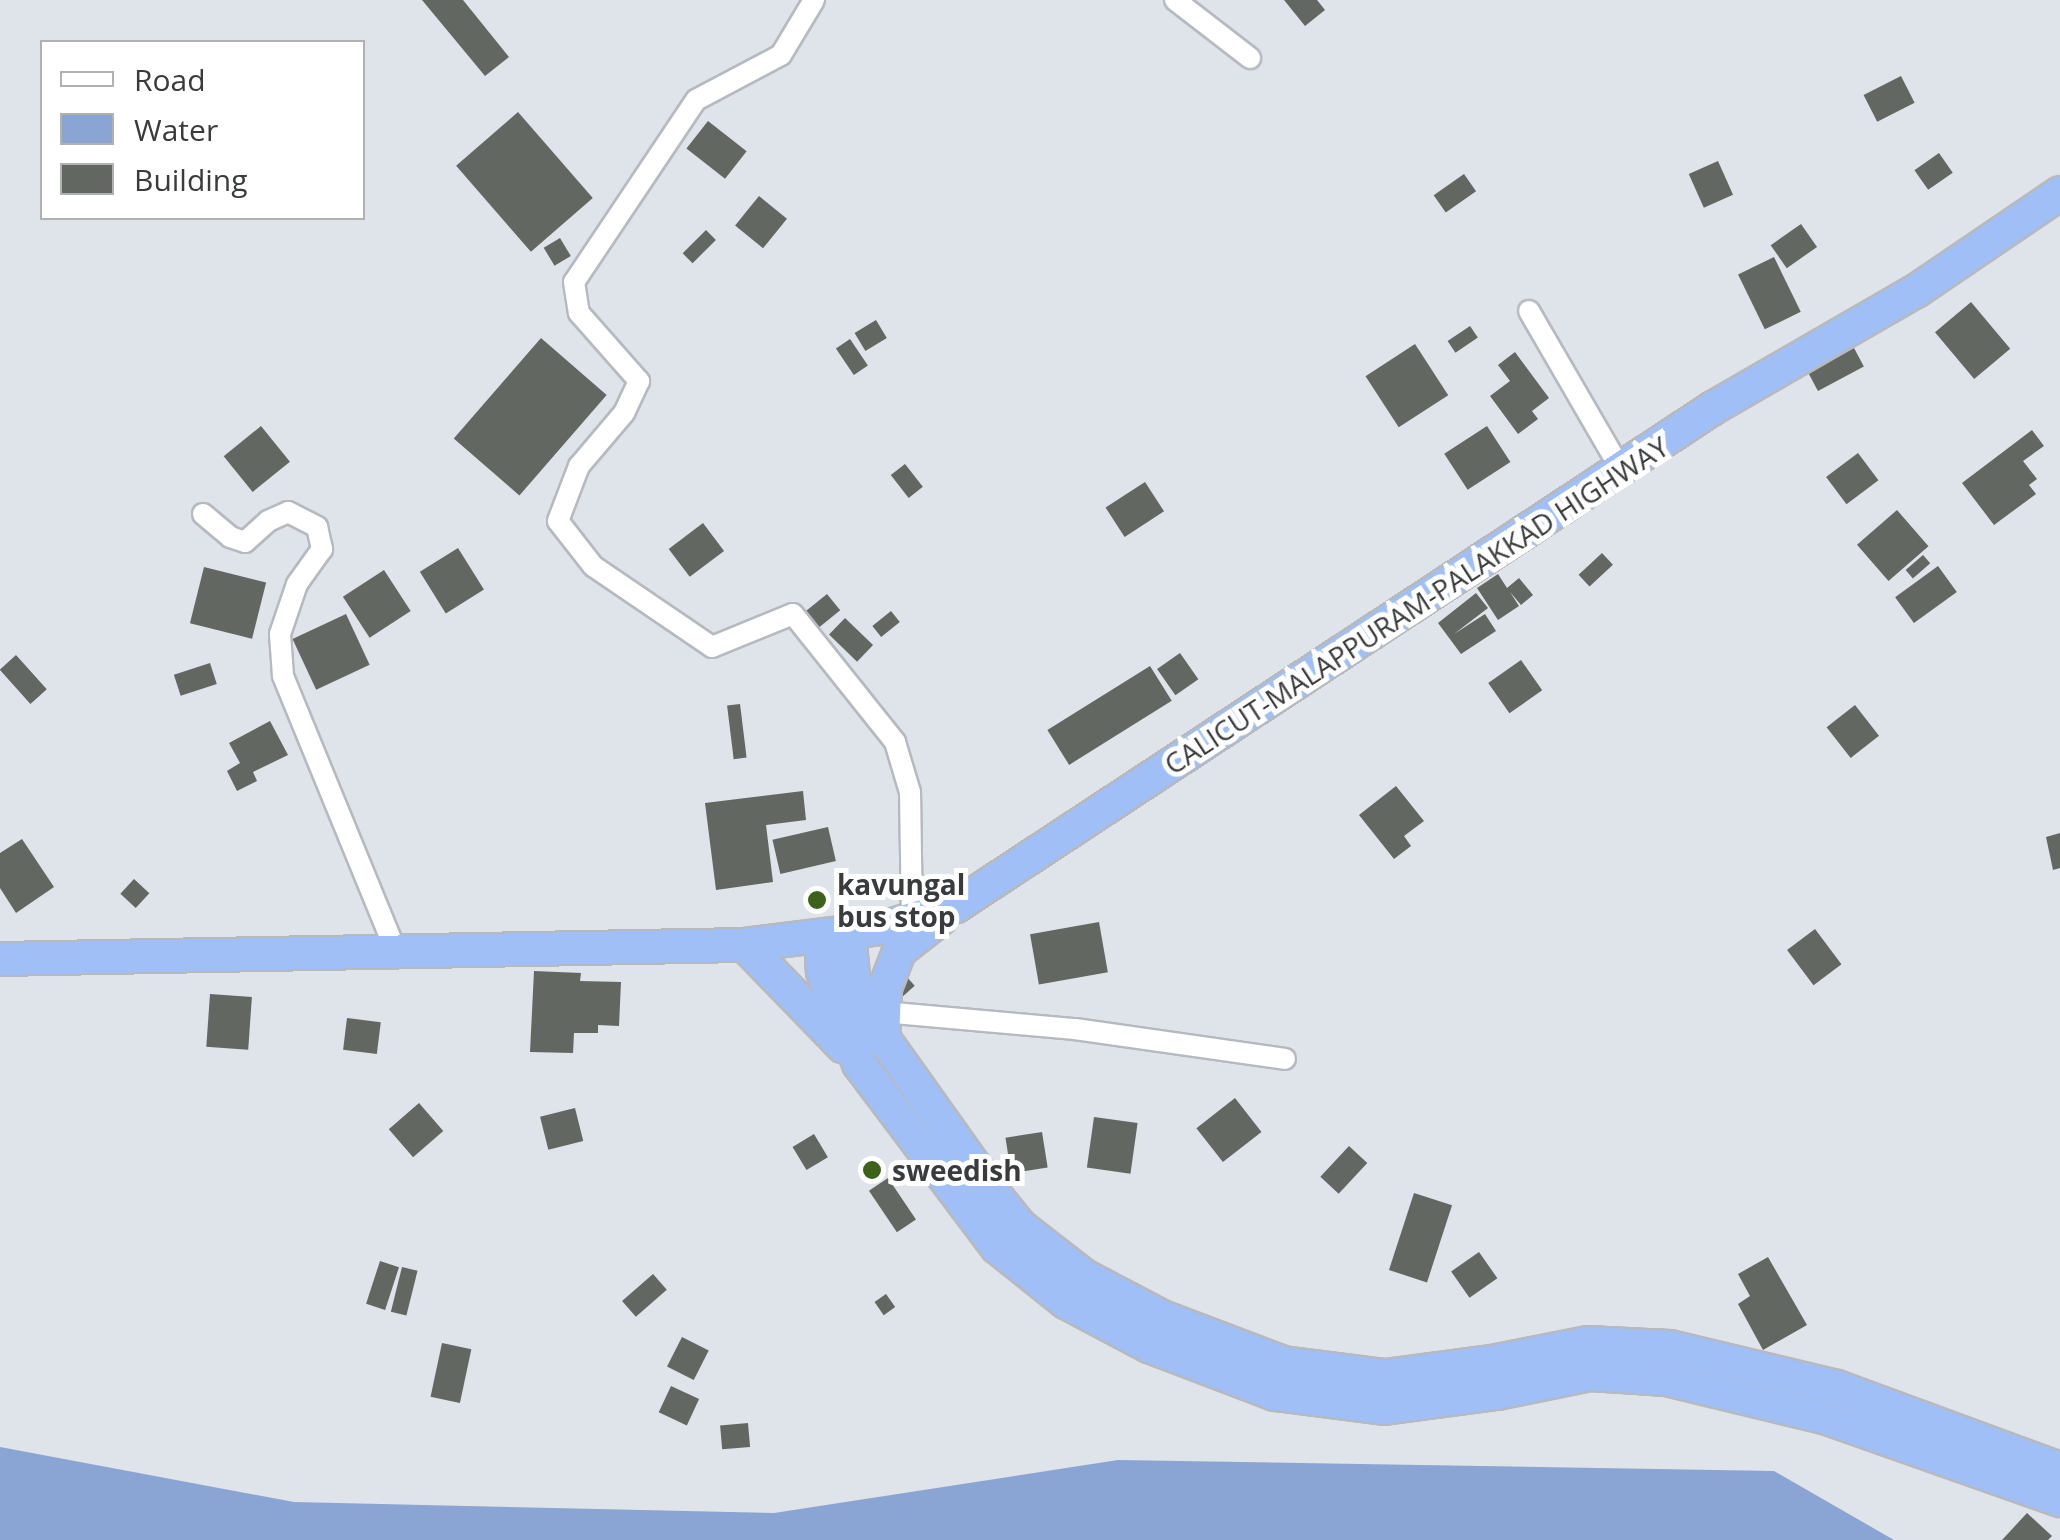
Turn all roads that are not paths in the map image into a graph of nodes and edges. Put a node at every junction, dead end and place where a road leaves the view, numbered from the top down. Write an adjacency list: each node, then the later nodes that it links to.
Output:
1 (814, 0): 9 (street)
2 (1174, 0): 3 (street)
3 (1250, 58)
4 (2060, 193): 6 (highway, CALICUT-MALAPPURAM-PALAKKAD HIGHWAY)
5 (1529, 312): 6 (street)
6 (1621, 470): 8 (highway, CALICUT-MALAPPURAM-PALAKKAD HIGHWAY)
7 (203, 514): 12 (street)
8 (956, 906): 9 (highway, CALICUT-MALAPPURAM-PALAKKAD HIGHWAY); 14 (highway)
9 (912, 919): 10 (highway, CALICUT-MALAPPURAM-PALAKKAD HIGHWAY)
10 (835, 934): 11 (highway, CALICUT-MALAPPURAM-PALAKKAD HIGHWAY); 14 (highway)
11 (745, 946): 12 (highway, CALICUT-MALAPPURAM-PALAKKAD HIGHWAY); 14 (highway)
12 (396, 952): 13 (highway, CALICUT-MALAPPURAM-PALAKKAD HIGHWAY)
13 (0, 959)
14 (875, 1040): 15 (street); 16 (highway); 17 (highway)
15 (1285, 1060)
16 (2060, 1469)
17 (2060, 1500)

